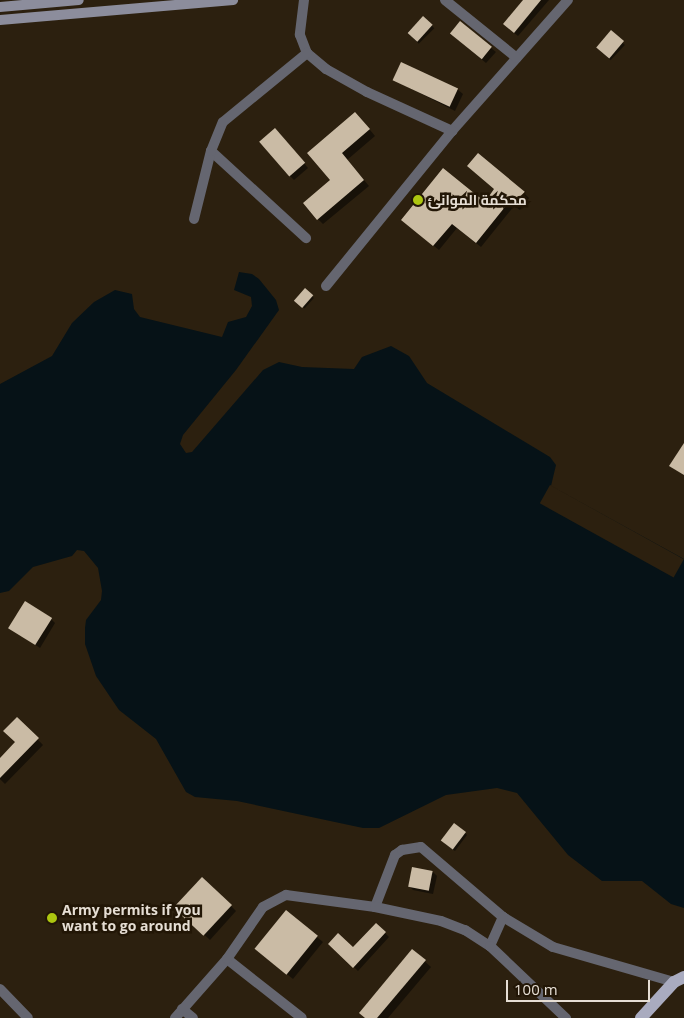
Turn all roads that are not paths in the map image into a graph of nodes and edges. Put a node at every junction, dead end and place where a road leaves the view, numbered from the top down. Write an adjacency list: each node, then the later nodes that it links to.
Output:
1 (79, 0): 6 (main road)
2 (233, 0): 7 (main road)
3 (304, 0): 8 (street)
4 (445, 0): 9 (street)
5 (568, 0): 9 (street)
6 (0, 7)
7 (0, 20)
8 (307, 53): 10 (street); 11 (street)
9 (518, 58): 10 (street)
10 (452, 131): 14 (street)
11 (211, 151): 12 (street); 13 (street)
12 (194, 219)
13 (306, 238)
14 (326, 286)
15 (375, 907): 16 (street); 17 (street); 18 (street)
16 (503, 917): 17 (street); 19 (street)
17 (490, 946): 26 (street)
18 (226, 959): 21 (street); 25 (street)
19 (679, 979): 27 (main road)
20 (0, 989): 22 (street)
21 (182, 1009): 23 (street); 24 (street)
22 (28, 1018)
23 (175, 1018)
24 (192, 1018)
25 (302, 1018)
26 (566, 1018)
27 (641, 1018)

